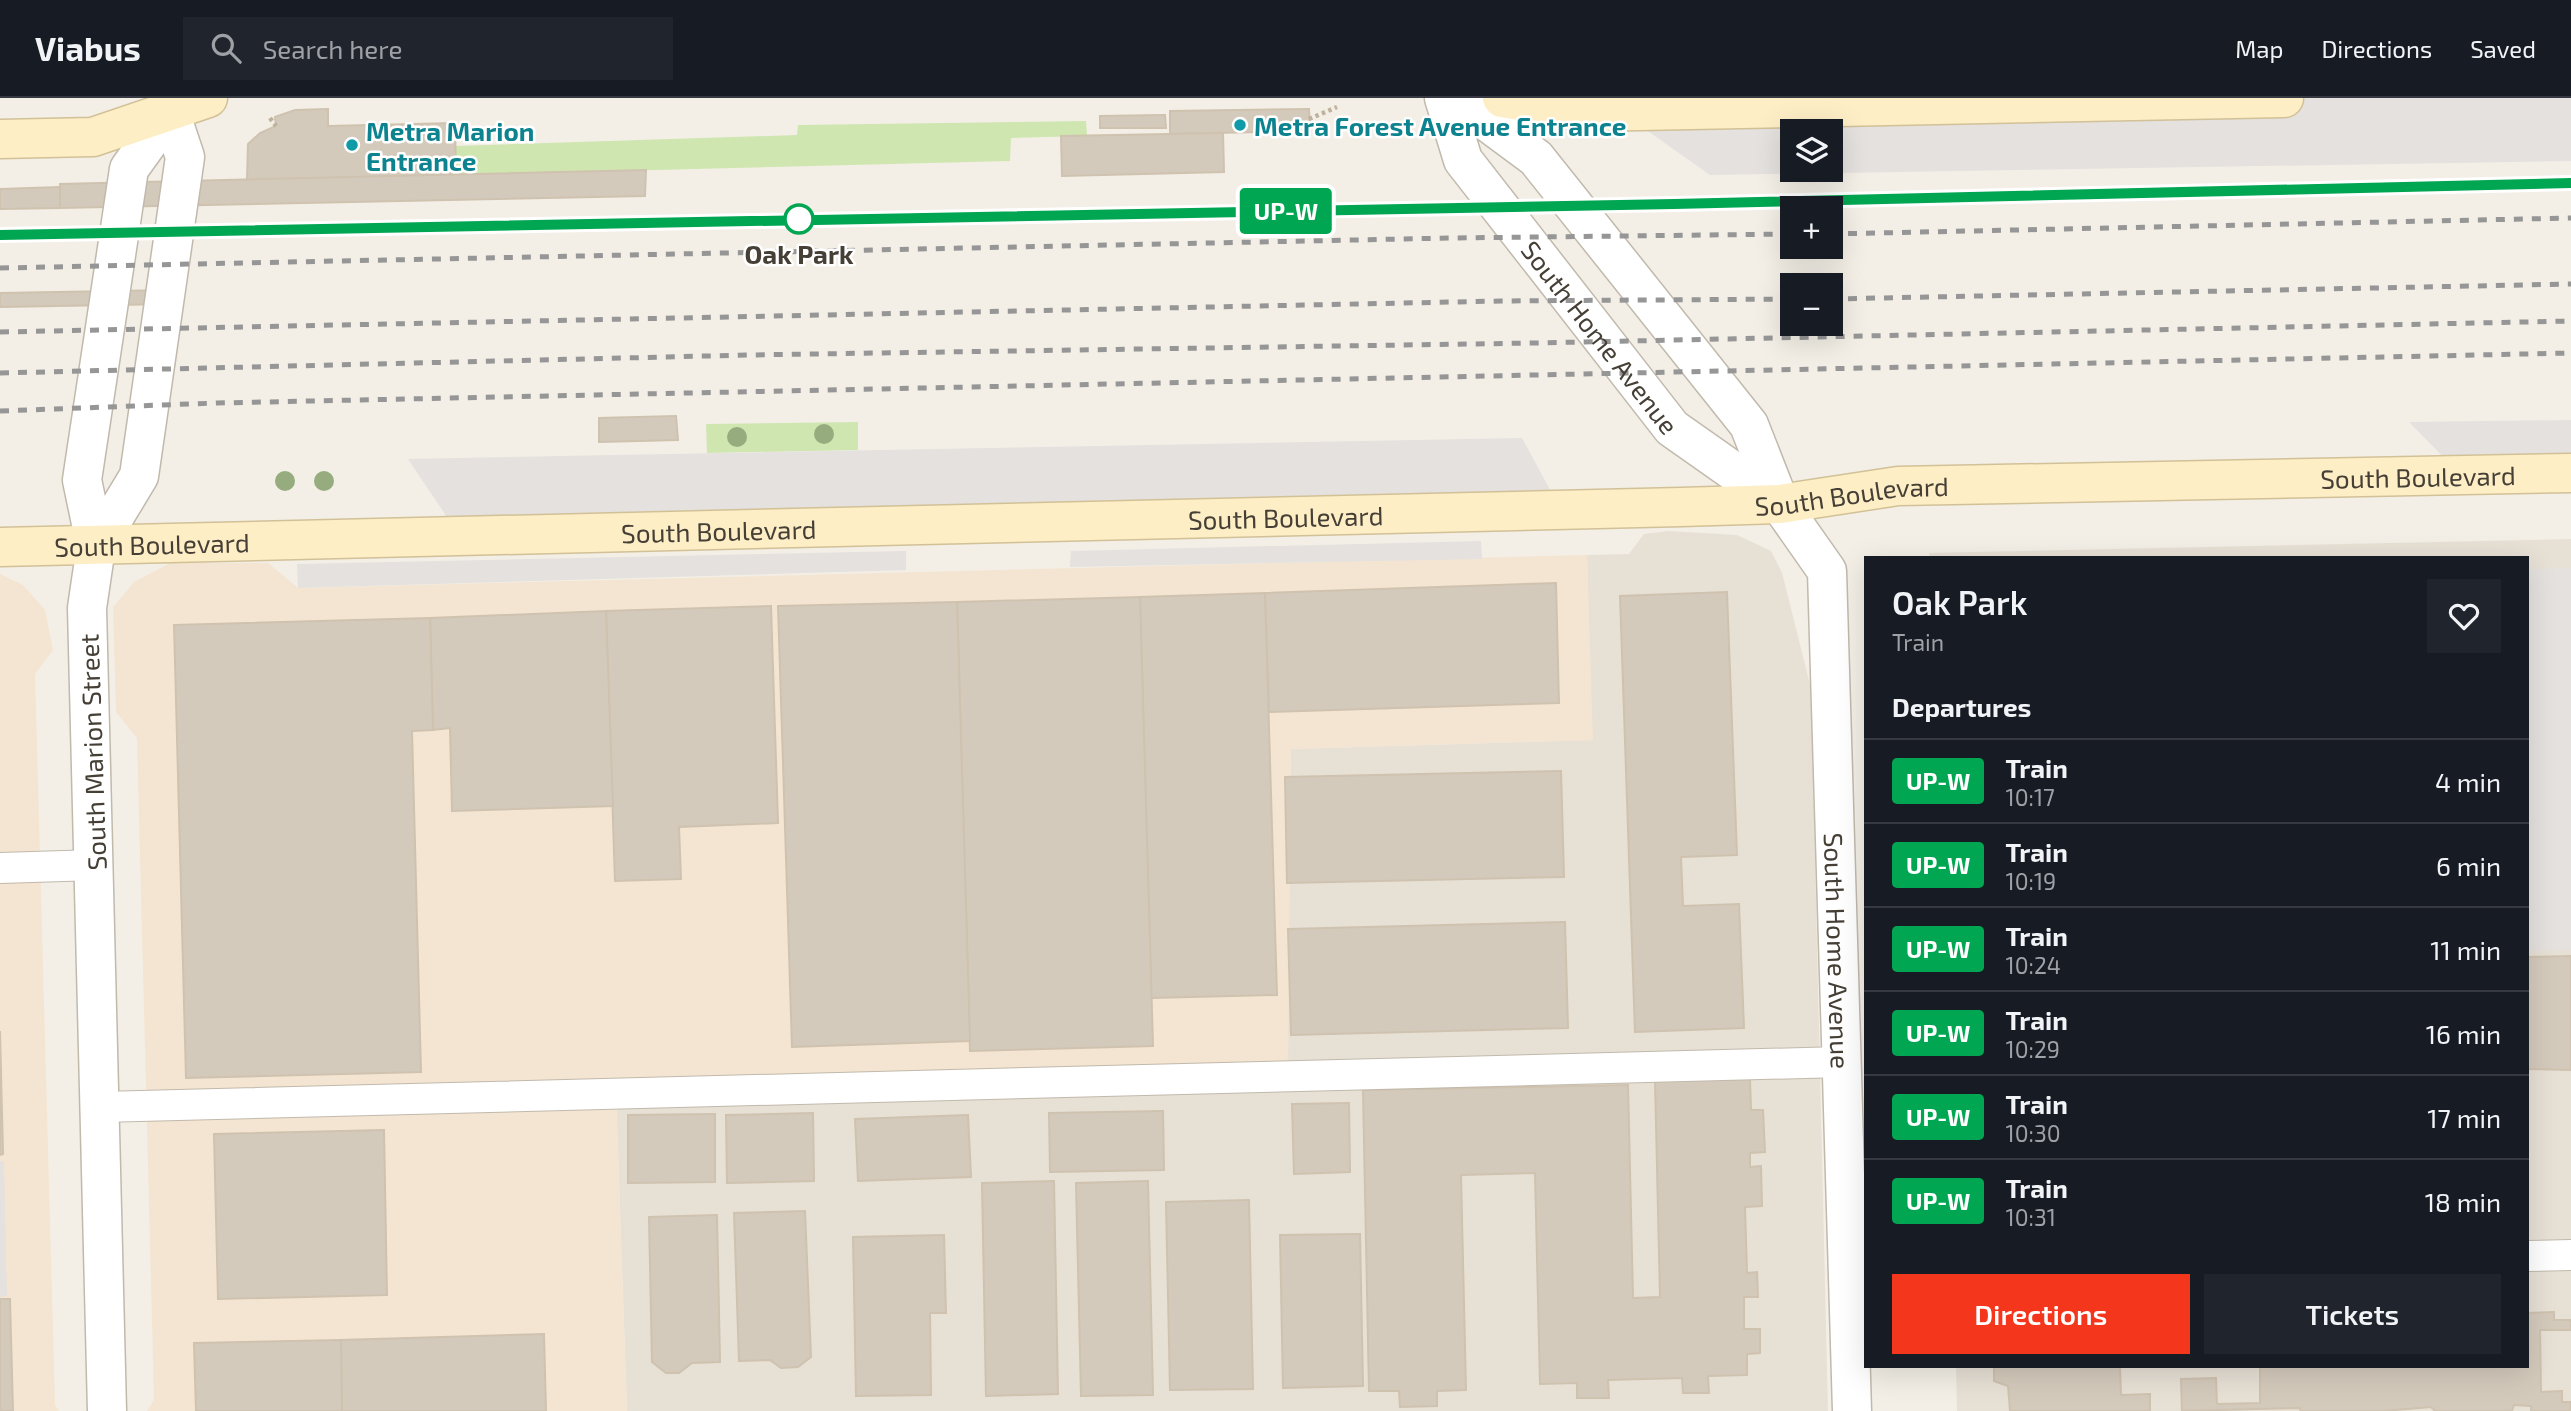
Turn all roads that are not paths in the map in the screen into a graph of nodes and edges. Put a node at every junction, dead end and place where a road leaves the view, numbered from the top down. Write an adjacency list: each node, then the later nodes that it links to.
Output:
1 (208, 98): 6 (street)
2 (1444, 98): 9 (street, South Home Avenue)
3 (1455, 98): 9 (street, South Home Avenue)
4 (1502, 98): 5 (street)
5 (2284, 98)
6 (171, 105): 7 (street); 11 (street); 11 (street, South Marion Street)
7 (0, 139)
8 (2571, 473): 9 (street, South Boulevard)
9 (1780, 504): 11 (street, South Boulevard); 14 (street, South Home Avenue)
10 (0, 547): 11 (street, South Boulevard)
11 (96, 547): 12 (street, South Marion Street)
12 (96, 865): 13 (lane); 15 (street, South Marion Street)
13 (0, 868)
14 (1842, 1062): 15 (lane); 18 (street, South Home Avenue)
15 (101, 1107): 19 (street, South Marion Street)
16 (2571, 1255): 17 (lane)
17 (2529, 1256)
18 (1857, 1273): 20 (street, South Home Avenue)
19 (107, 1411)
20 (1853, 1411)

